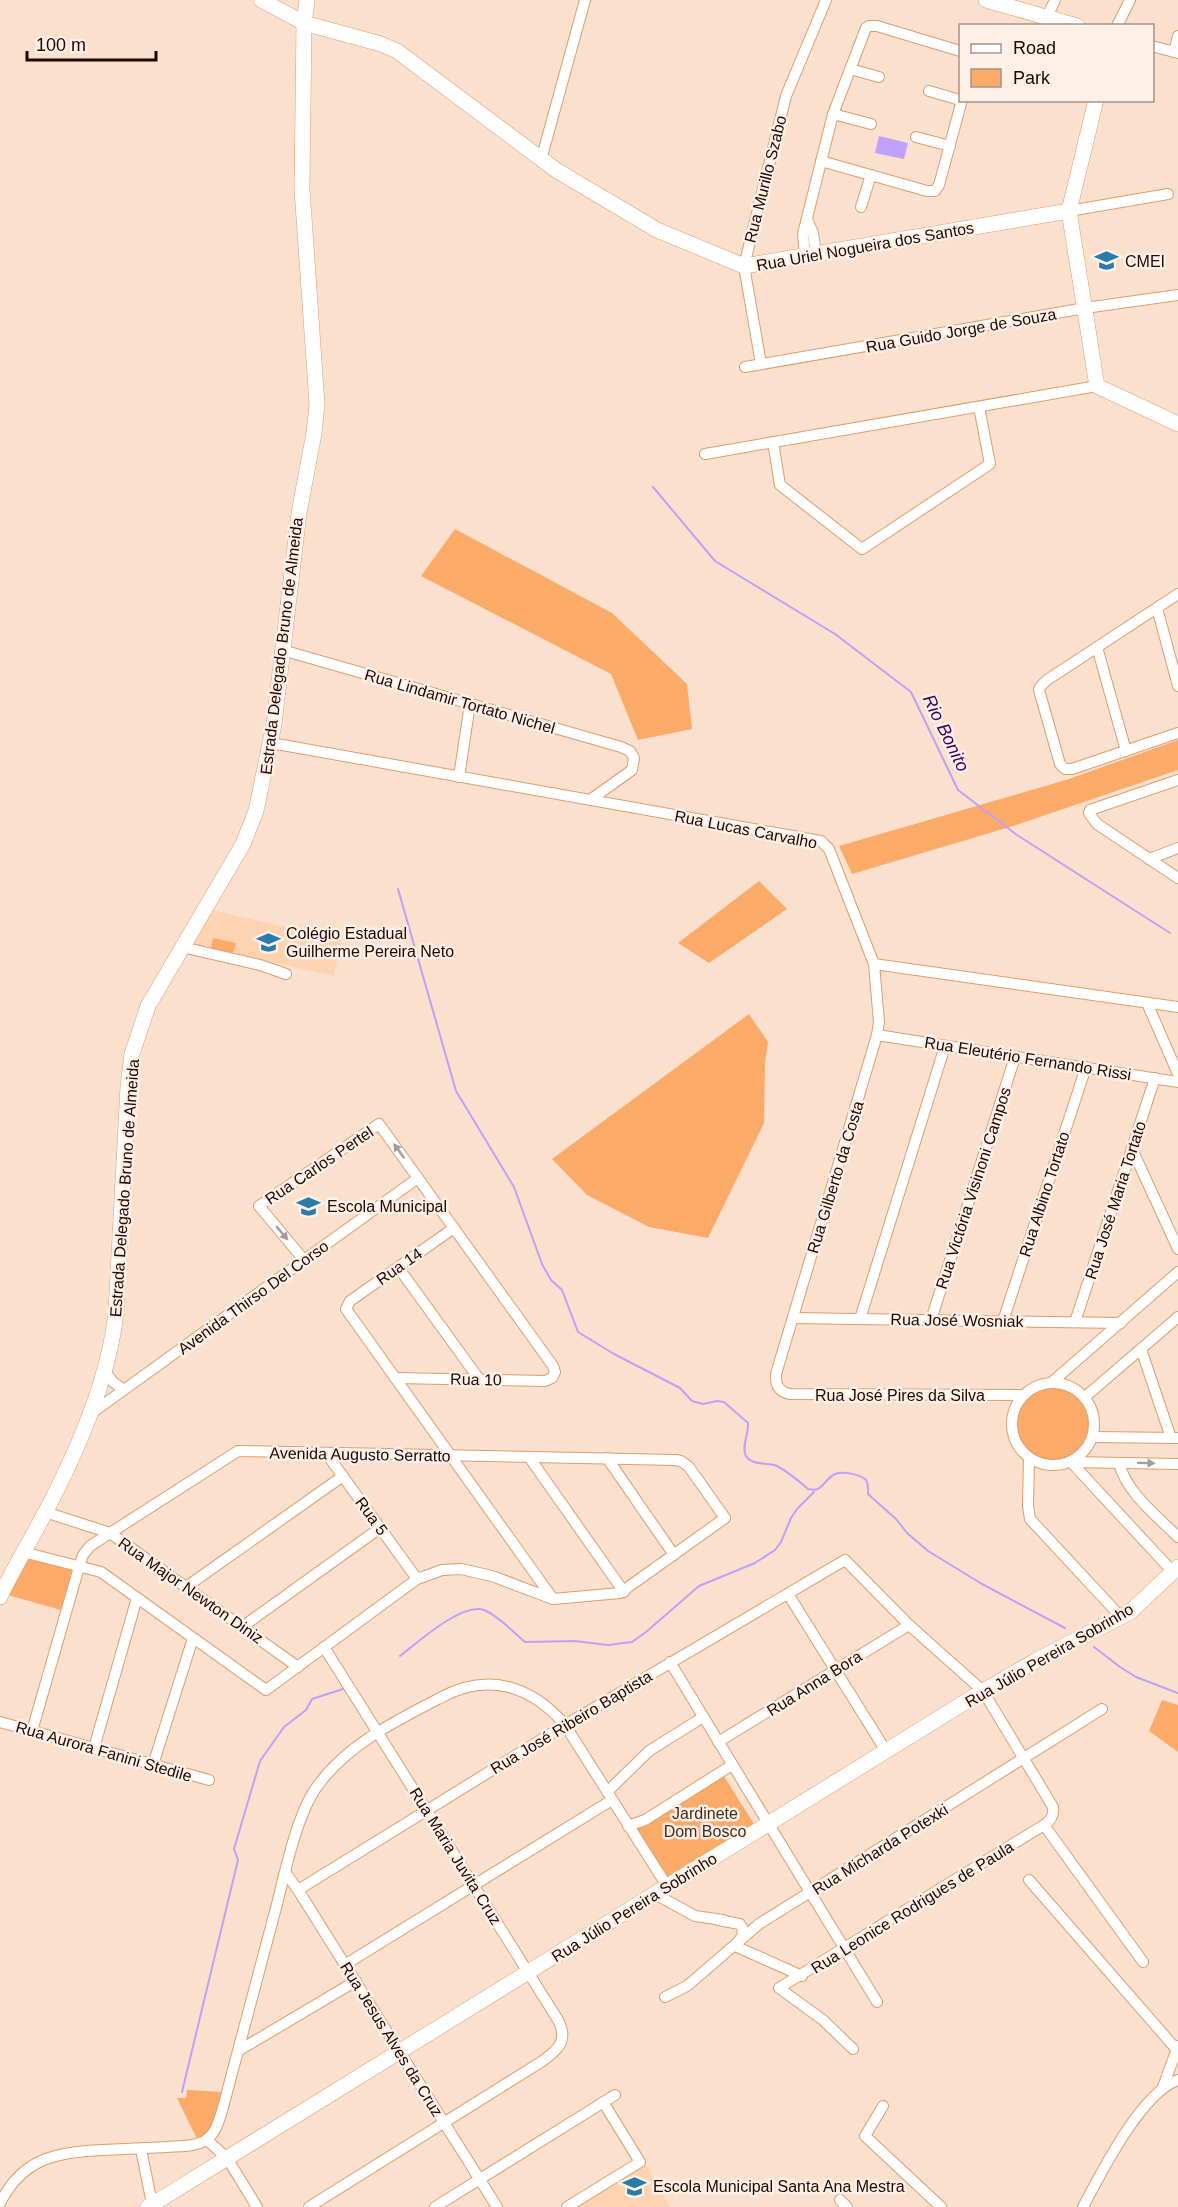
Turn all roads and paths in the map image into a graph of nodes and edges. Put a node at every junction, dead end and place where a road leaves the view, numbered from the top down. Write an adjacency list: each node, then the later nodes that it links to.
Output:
1 (261, 0): 9 (main road, Rua Uriel Nogueira dos Santos)
2 (307, 0): 9 (main road, Estrada Delegado Bruno de Almeida)
3 (585, 0): 26 (street)
4 (826, 0): 33 (street, Rua Murillo Szabo)
5 (986, 0): 8 (main road)
6 (1055, 0): 8 (street)
7 (1130, 0): 11 (street)
8 (1047, 17): 10 (main road)
9 (304, 23): 26 (main road, Rua Uriel Nogueira dos Santos); 46 (main road, Estrada Delegado Bruno de Almeida)
10 (1070, 24)
11 (1118, 24)
12 (1178, 36): 15 (street)
13 (1154, 47): 15 (street)
14 (959, 51): 16 (street)
15 (1176, 53)
16 (850, 69): 17 (street); 22 (street)
17 (879, 77)
18 (928, 91): 19 (street)
19 (959, 99)
20 (961, 102): 25 (street)
21 (1096, 102): 31 (main road)
22 (833, 114): 23 (street); 27 (street)
23 (871, 124)
24 (916, 137): 25 (street)
25 (950, 146): 28 (street)
26 (541, 160): 33 (main road, Rua Uriel Nogueira dos Santos)
27 (821, 161): 28 (street); 32 (street)
28 (871, 175): 30 (street)
29 (1168, 194): 31 (street, Rua Uriel Nogueira dos Santos)
30 (861, 207)
31 (1069, 211): 32 (main road, Rua Uriel Nogueira dos Santos); 35 (main road)
32 (811, 255): 33 (main road, Rua Uriel Nogueira dos Santos)
33 (744, 266): 36 (street, Rua Murillo Szabo)
34 (1178, 295): 35 (street, Rua Guido Jorge de Souza)
35 (1085, 308): 36 (street, Rua Guido Jorge de Souza); 38 (main road)
36 (761, 364): 37 (street, Rua Guido Jorge de Souza)
37 (745, 367)
38 (1097, 386): 39 (street); 40 (main road)
39 (979, 407): 41 (street); 41 (street)
40 (1178, 424)
41 (773, 442): 42 (street)
42 (705, 453)
43 (1178, 594): 44 (street)
44 (1156, 608): 45 (street); 47 (street)
45 (1097, 647): 51 (street); 51 (street)
46 (282, 650): 48 (street, Rua Lindamir Tortato Nichel); 50 (main road, Estrada Delegado Bruno de Almeida)
47 (1178, 686)
48 (470, 704): 52 (street); 54 (street, Rua Lindamir Tortato Nichel)
49 (1178, 733): 51 (street)
50 (271, 743): 52 (street, Rua Lucas Carvalho); 58 (main road, Estrada Delegado Bruno de Almeida)
51 (1126, 751)
52 (459, 777): 54 (street, Rua Lucas Carvalho)
53 (1178, 780): 56 (street)
54 (590, 800): 59 (street, Rua Lucas Carvalho)
55 (1178, 849): 56 (street)
56 (1149, 859): 57 (street)
57 (1178, 878)
58 (182, 947): 60 (street); 85 (main road, Estrada Delegado Bruno de Almeida)
59 (874, 964): 61 (street); 63 (street, Rua Gilberto da Costa)
60 (286, 974)
61 (1147, 1003): 62 (street); 67 (street)
62 (1178, 1007)
63 (877, 1035): 64 (street, Rua Eleutério Fernando Rissi); 78 (street, Rua Gilberto da Costa)
64 (945, 1046): 65 (street, Rua Eleutério Fernando Rissi); 79 (street)
65 (1016, 1057): 66 (street, Rua Eleutério Fernando Rissi); 80 (street, Rua Victória Visinoni Campos)
66 (1086, 1067): 68 (street, Rua Eleutério Fernando Rissi); 81 (street, Rua Albino Tortato)
67 (1178, 1074)
68 (1155, 1078): 69 (street, Rua Eleutério Fernando Rissi); 70 (street, Rua José Maria Tortato)
69 (1178, 1082)
70 (1132, 1149): 73 (street); 82 (street, Rua José Maria Tortato)
71 (418, 1178): 72 (street); 74 (street, Avenida Thirso Del Corso); 74 (street, Rua Carlos Pertel, one-way to 74)
72 (454, 1228): 75 (street, Rua 14); 87 (street, Rua 10)
73 (1178, 1249)
74 (304, 1260): 90 (street, Avenida Thirso Del Corso)
75 (398, 1267): 86 (street, Rua 14); 87 (street)
76 (1178, 1272): 83 (street)
77 (1178, 1317): 84 (street)
78 (793, 1318): 79 (street, Rua José Wosniak); 89 (street, Rua Gilberto da Costa)
79 (860, 1319): 80 (street, Rua José Wosniak)
80 (930, 1320): 81 (street, Rua José Wosniak)
81 (1003, 1321): 82 (street, Rua José Wosniak)
82 (1075, 1322): 83 (street, Rua José Wosniak)
83 (1120, 1323): 88 (street)
84 (1141, 1349): 92 (street); 95 (street)
85 (104, 1370): 90 (street); 93 (main road, Estrada Delegado Bruno de Almeida)
86 (395, 1378): 87 (street, Rua 10); 97 (street)
87 (479, 1379)
88 (1051, 1383): 91 (street); 92 (street)
89 (778, 1388): 91 (street, Rua José Pires da Silva)
90 (124, 1390): 93 (street, Avenida Thirso Del Corso)
91 (1024, 1395): 100 (street)
92 (1085, 1397): 94 (street)
93 (88, 1415): 105 (main road, Estrada Delegado Bruno de Almeida)
94 (1093, 1437): 95 (street); 101 (street)
95 (1175, 1438)
96 (326, 1453): 97 (street, Avenida Augusto Serratto); 104 (street, Rua 5); 107 (street, Avenida Augusto Serratto)
97 (451, 1455): 98 (street, Avenida Augusto Serratto); 119 (street)
98 (529, 1457): 99 (street, Avenida Augusto Serratto); 115 (street)
99 (607, 1458): 110 (street); 110 (street, Avenida Augusto Serratto)
100 (1029, 1458): 101 (street); 120 (street)
101 (1071, 1462): 102 (street); 112 (street)
102 (1119, 1462): 103 (street, one-way to 103); 108 (street)
103 (1178, 1464)
104 (343, 1476): 106 (street, Rua 5); 114 (street)
105 (45, 1512): 107 (street, Rua Major Newton Diniz); 109 (main road, Estrada Delegado Bruno de Almeida)
106 (380, 1528): 113 (street, Rua 5); 122 (street)
107 (110, 1533): 111 (street, Avenida Augusto Serratto); 114 (street, Rua Major Newton Diniz)
108 (1178, 1538)
109 (23, 1552): 111 (street); 117 (main road, Estrada Delegado Bruno de Almeida)
110 (674, 1555): 115 (street)
111 (79, 1567): 118 (street); 133 (street, Avenida Augusto Serratto)
112 (1175, 1569): 120 (main road, Rua Júlio Pereira Sobrinho)
113 (417, 1579): 119 (street); 124 (street)
114 (186, 1587): 122 (street, Rua Major Newton Diniz)
115 (624, 1592): 119 (street)
116 (788, 1594): 121 (street, Rua José Ribeiro Baptista); 125 (street, Rua José Ribeiro Baptista); 127 (street)
117 (0, 1597)
118 (137, 1598): 123 (street); 136 (street)
119 (553, 1599)
120 (1121, 1617): 128 (main road, Rua Júlio Pereira Sobrinho)
121 (909, 1624): 127 (street, Rua Anna Bora); 128 (street)
122 (242, 1627): 126 (street, Rua Major Newton Diniz)
123 (193, 1638): 126 (street); 139 (street)
124 (324, 1647): 126 (street); 134 (street, Rua Maria Juvita Cruz)
125 (670, 1662): 130 (street); 132 (street, Rua José Ribeiro Baptista)
126 (298, 1666)
127 (835, 1670): 135 (street, Rua Anna Bora); 137 (street)
128 (983, 1691): 137 (main road, Rua Júlio Pereira Sobrinho); 138 (street)
129 (1102, 1709): 138 (street, Rua Micharda Potexki)
130 (703, 1717): 135 (street); 142 (street)
131 (0, 1722): 133 (street, Rua Aurora Fanini Stedile)
132 (565, 1725): 134 (street); 142 (street); 143 (street, Rua José Ribeiro Baptista)
133 (32, 1731): 136 (street, Rua Aurora Fanini Stedile)
134 (378, 1732): 143 (street, Rua Maria Juvita Cruz); 147 (street)
135 (718, 1742): 140 (street)
136 (94, 1748): 139 (street, Rua Aurora Fanini Stedile)
137 (886, 1751): 144 (main road, Rua Júlio Pereira Sobrinho)
138 (1024, 1759): 145 (street); 152 (street, Rua Micharda Potexki)
139 (153, 1765): 141 (street, Rua Aurora Fanini Stedile)
140 (732, 1765): 144 (street); 146 (street)
141 (209, 1780)
142 (609, 1796): 146 (street); 149 (street)
143 (428, 1810): 149 (street, Rua Maria Juvita Cruz); 150 (street, Rua José Ribeiro Baptista)
144 (768, 1824): 151 (main road, Rua Júlio Pereira Sobrinho); 152 (street)
145 (1044, 1825): 156 (street, Rua Leonice Rodrigues de Paula); 157 (street)
146 (628, 1826): 151 (street)
147 (285, 1872): 150 (street, Rua Jesus Alves da Cruz); 166 (street)
148 (1029, 1880): 164 (street)
149 (474, 1886): 158 (street); 159 (street, Rua Maria Juvita Cruz)
150 (298, 1890): 158 (street, Rua Jesus Alves da Cruz)
151 (661, 1890): 153 (street); 159 (main road, Rua Júlio Pereira Sobrinho)
152 (810, 1892): 154 (street, Rua Micharda Potexki); 156 (street)
153 (718, 1920): 154 (street); 155 (street)
154 (759, 1924): 155 (street, Rua Micharda Potexki)
155 (735, 1946): 160 (street); 162 (street, Rua Micharda Potexki)
156 (845, 1950): 160 (street, Rua Leonice Rodrigues de Paula); 163 (street)
157 (1143, 1962)
158 (346, 1964): 161 (street, Rua Jesus Alves da Cruz)
159 (528, 1972): 167 (main road, Rua Júlio Pereira Sobrinho); 173 (street, Rua Maria Juvita Cruz)
160 (802, 1976): 165 (street, Rua Leonice Rodrigues de Paula)
161 (356, 1981): 166 (street); 167 (street, Rua Jesus Alves da Cruz)
162 (665, 1997)
163 (877, 2002)
164 (1177, 2048): 169 (street)
165 (853, 2049)
166 (238, 2051): 174 (street)
167 (399, 2052): 173 (street, Rua Jesus Alves da Cruz); 176 (main road, Rua Júlio Pereira Sobrinho)
168 (1178, 2080): 169 (street)
169 (1163, 2087): 187 (street)
170 (615, 2095): 171 (street)
171 (603, 2102): 177 (street); 185 (street)
172 (883, 2106): 186 (street)
173 (444, 2123): 177 (street, Rua Jesus Alves da Cruz); 182 (street, Rua Maria Juvita Cruz)
174 (207, 2140): 175 (street); 176 (street)
175 (141, 2148): 178 (street); 179 (street)
176 (227, 2158): 179 (main road, Rua Júlio Pereira Sobrinho); 181 (street)
177 (479, 2179): 183 (street); 184 (street, Rua Jesus Alves da Cruz)
178 (2, 2199): 180 (street)
179 (150, 2206)
180 (11, 2207)
181 (257, 2207)
182 (309, 2207)
183 (435, 2207)
184 (497, 2207)
185 (567, 2207)
186 (941, 2207)
187 (1083, 2207)

